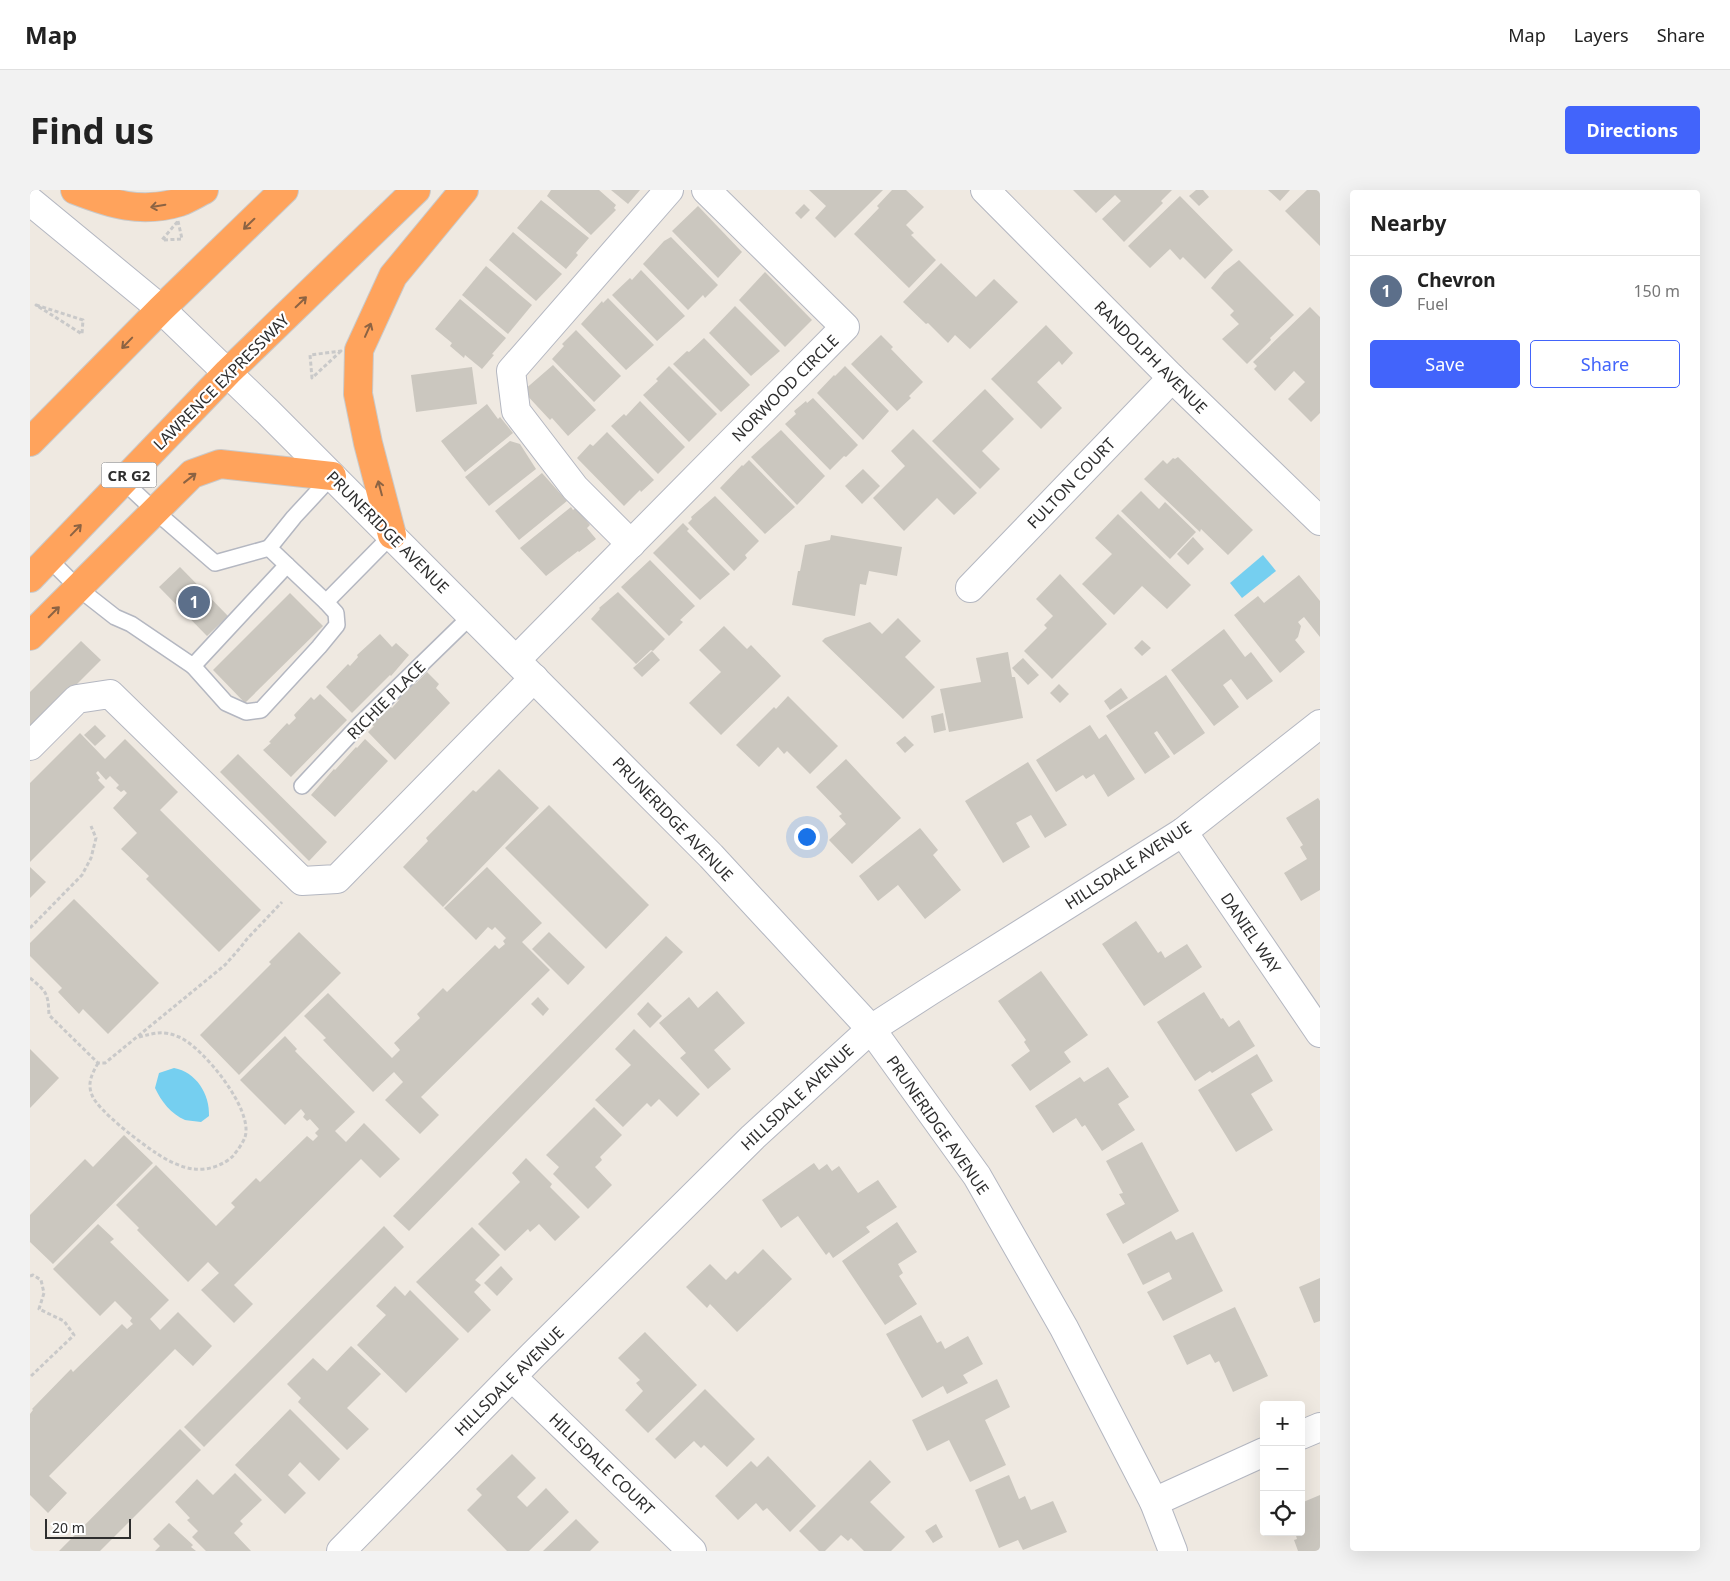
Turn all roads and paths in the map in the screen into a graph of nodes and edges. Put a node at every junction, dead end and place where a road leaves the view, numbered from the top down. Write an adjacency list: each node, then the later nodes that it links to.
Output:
1 (75, 190): 2 (highway, one-way to 1)
2 (204, 190)
3 (284, 190): 10 (highway, one-way to 10)
4 (416, 190): 13 (highway, LAWRENCE EXPRESSWAY / CR G2, one-way to 4)
5 (464, 190): 20 (highway, one-way to 5)
6 (669, 190): 21 (street)
7 (706, 190): 21 (street, NORWOOD CIRCLE)
8 (985, 190): 14 (street, RANDOLPH AVENUE)
9 (30, 201): 10 (street, PRUNERIDGE AVENUE)
10 (161, 309): 13 (street, PRUNERIDGE AVENUE); 15 (highway, one-way to 15)
11 (82, 334): 11 (path)
12 (341, 350): 12 (path)
13 (228, 372): 16 (street, PRUNERIDGE AVENUE); 17 (highway, LAWRENCE EXPRESSWAY / CR G2)
14 (1172, 378): 19 (street, RANDOLPH AVENUE); 27 (street, FULTON COURT)
15 (30, 442)
16 (332, 476): 18 (highway, one-way to 16); 20 (street, PRUNERIDGE AVENUE); 22 (lane)
17 (123, 481): 18 (lane); 23 (highway, LAWRENCE EXPRESSWAY / CR G2, one-way to 17)
18 (155, 511): 22 (lane); 26 (highway)
19 (1320, 521)
20 (392, 535): 28 (lane); 29 (street, PRUNERIDGE AVENUE)
21 (631, 544): 32 (street, NORWOOD CIRCLE)
22 (269, 548): 24 (lane)
23 (49, 558): 25 (highway, LAWRENCE EXPRESSWAY / CR G2); 26 (lane)
24 (287, 565): 28 (lane); 31 (lane)
25 (30, 578)
26 (78, 588): 30 (highway, one-way to 26); 31 (lane)
27 (970, 588)
28 (326, 602): 31 (lane)
29 (472, 615): 32 (street, PRUNERIDGE AVENUE); 35 (lane, RICHIE PLACE)
30 (30, 636)
31 (193, 666)
32 (525, 669): 38 (street, NORWOOD CIRCLE); 41 (street, PRUNERIDGE AVENUE)
33 (1320, 724): 37 (street, HILLSDALE AVENUE)
34 (30, 746): 38 (street)
35 (302, 786)
36 (91, 826): 39 (path)
37 (1183, 832): 41 (street, HILLSDALE AVENUE); 42 (street, DANIEL WAY)
38 (302, 882): 43 (path)
39 (30, 928)
40 (30, 978): 44 (path)
41 (871, 1029): 47 (street, HILLSDALE AVENUE); 51 (street, PRUNERIDGE AVENUE)
42 (1320, 1033)
43 (139, 1037): 44 (path); 44 (path)
44 (98, 1063)
45 (30, 1276): 46 (path)
46 (30, 1377)
47 (512, 1377): 52 (street, HILLSDALE AVENUE); 53 (street, HILLSDALE COURT)
48 (1320, 1427): 49 (street)
49 (1305, 1433)
50 (1260, 1454): 51 (street)
51 (1154, 1502): 54 (street, PRUNERIDGE AVENUE)
52 (341, 1551)
53 (692, 1551)
54 (1173, 1551)

